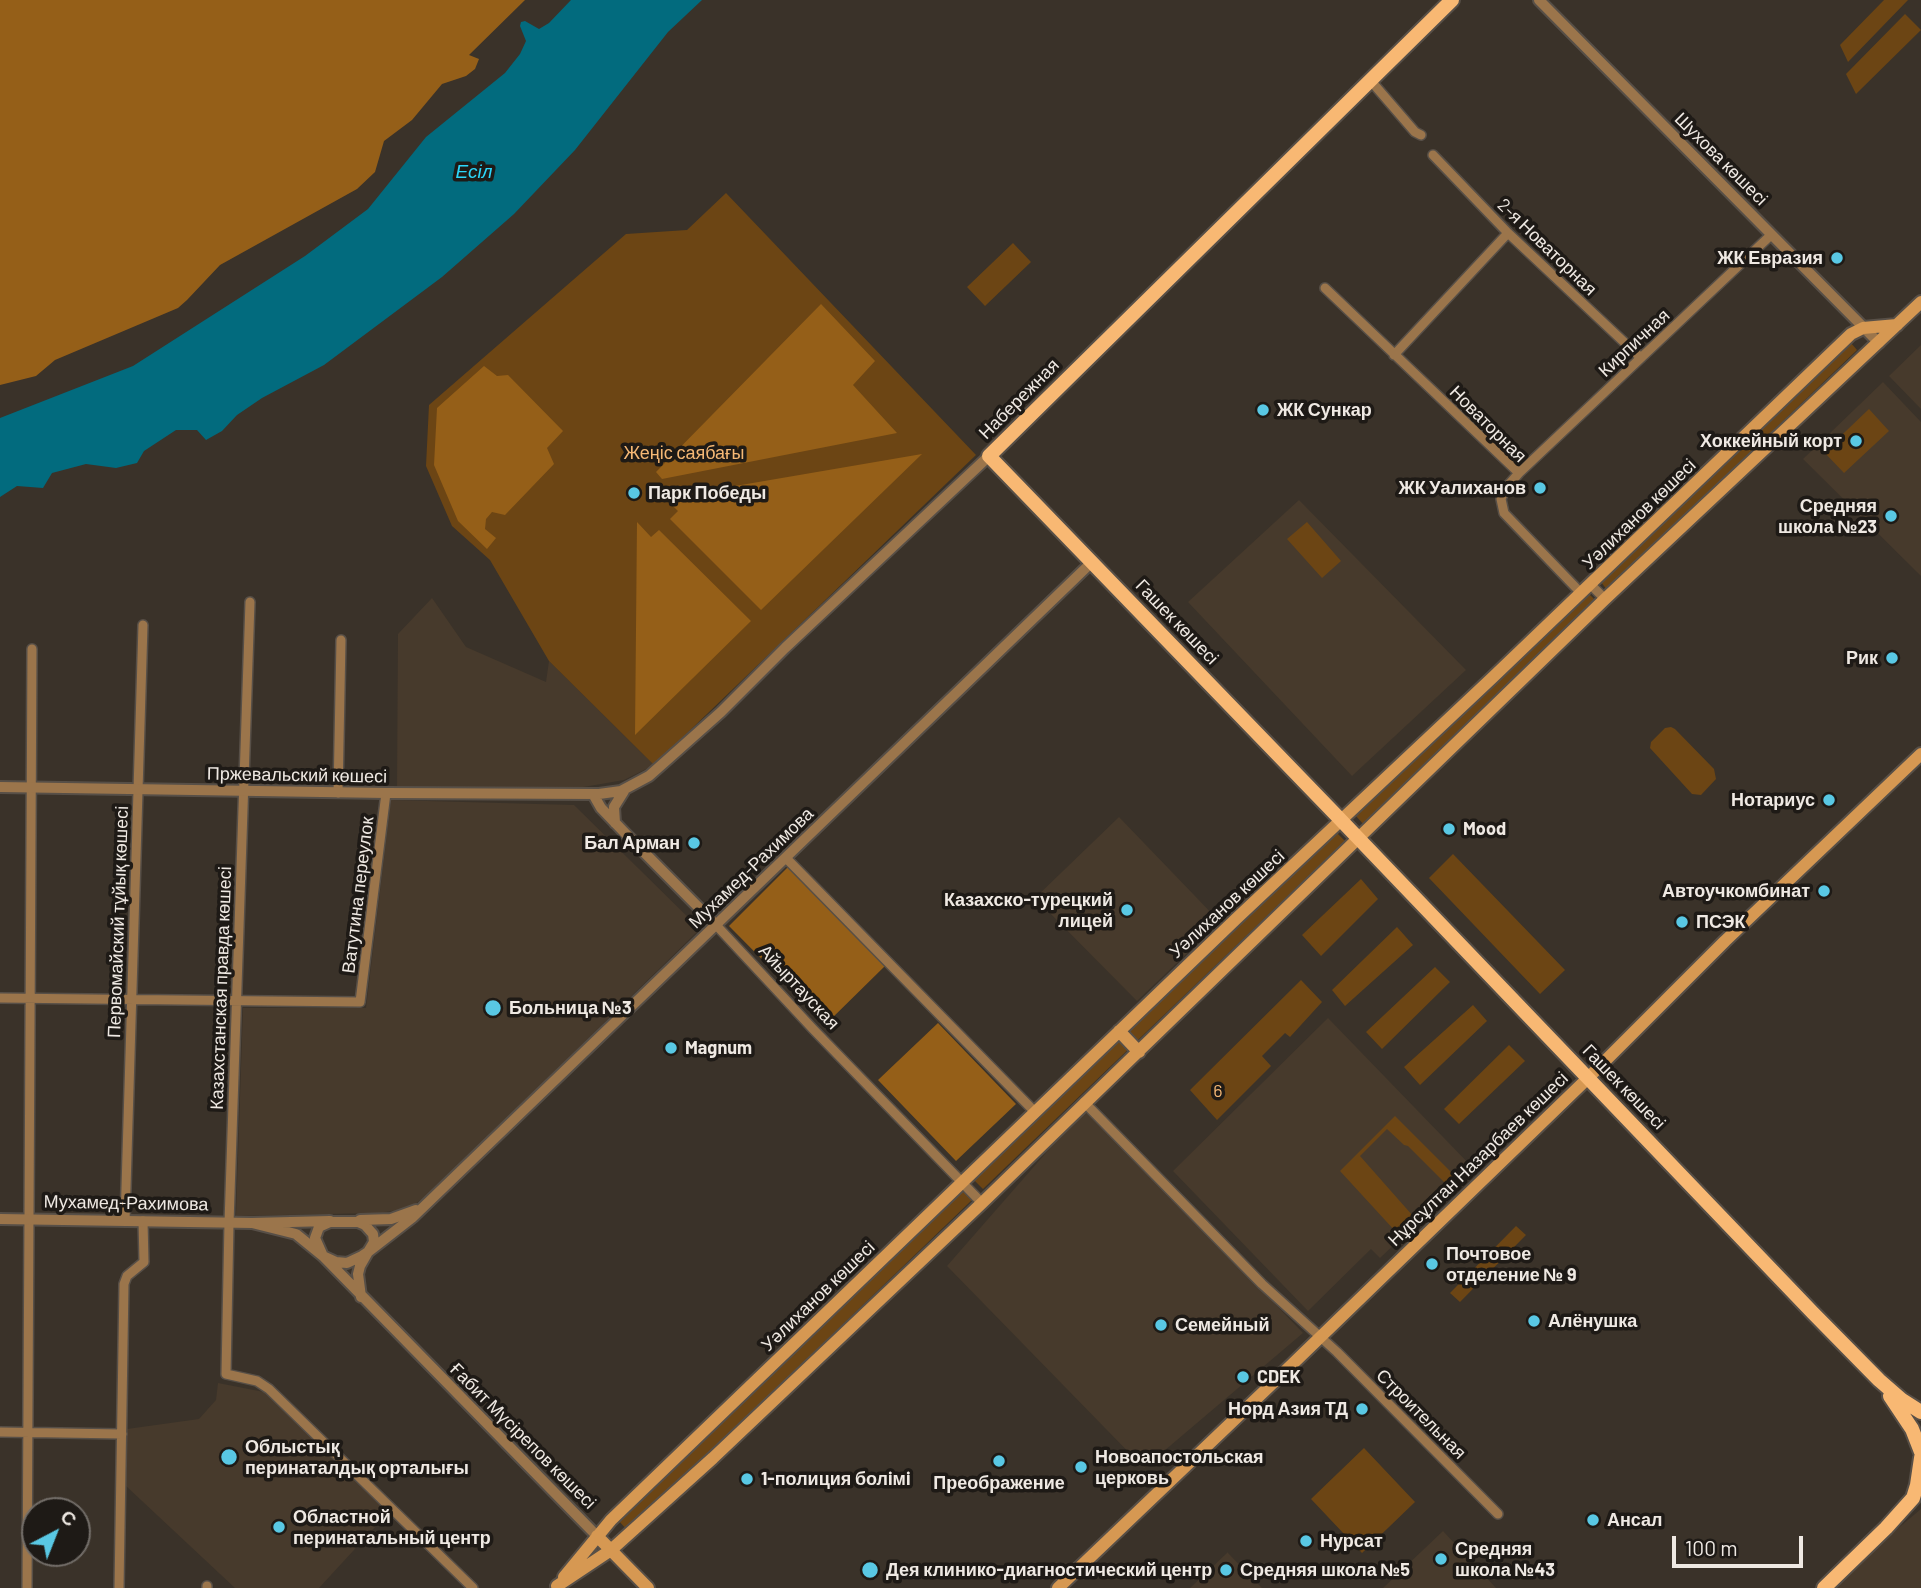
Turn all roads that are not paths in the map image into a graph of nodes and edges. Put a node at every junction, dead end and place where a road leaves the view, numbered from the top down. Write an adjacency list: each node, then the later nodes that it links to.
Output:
1 (1452, 0): 3 (main road, Набережная)
2 (1539, 0): 7 (street, Шухова көшесі)
3 (1371, 81): 4 (street); 15 (main road, Набережная)
4 (1421, 135)
5 (1433, 155): 6 (street, 2-я Новаторная)
6 (1508, 233): 13 (street); 14 (street, 2-я Новаторная)
7 (1771, 235): 11 (street, Шухова көшесі); 14 (street, Кирпичная)
8 (1325, 288): 13 (street, Новаторная)
9 (1921, 302): 10 (main road)
10 (1897, 325): 11 (main road); 12 (main road)
11 (1863, 328): 12 (street, Шухова көшесі); 18 (main road, Уәлиханов көшесі)
12 (1879, 343): 19 (main road)
13 (1394, 355): 16 (street, Новаторная)
14 (1641, 358): 16 (street, Кирпичная)
15 (989, 456): 17 (main road, Гашек көшесі); 27 (street, Набережная)
16 (1519, 473): 18 (street, Новаторная)
17 (1092, 562): 33 (main road, Гашек көшесі); 36 (street, Мухамед-Рахимова)
18 (1586, 588): 19 (street, Новаторная); 33 (main road, Уәлиханов көшесі)
19 (1605, 599): 35 (main road)
20 (250, 602): 29 (street, Казахстанская правда көшесі)
21 (143, 625): 28 (street, Первомайский тұйық көшесі)
22 (341, 640): 30 (street)
23 (32, 649): 26 (street)
24 (1921, 754): 44 (main road, Нұрсұлтан Назарбаев көшесі)
25 (0, 787): 26 (street, Пржевальский көшесі)
26 (31, 787): 28 (street, Пржевальский көшесі); 39 (street)
27 (627, 788): 32 (street, Набережная); 34 (street)
28 (138, 790): 29 (street, Пржевальский көшесі); 40 (street, Первомайский тұйық көшесі)
29 (244, 791): 30 (street, Пржевальский көшесі); 41 (street, Казахстанская правда көшесі)
30 (338, 793): 31 (street, Пржевальский көшесі)
31 (386, 793): 32 (street, Пржевальский көшесі); 41 (street, Ватутина переулок)
32 (593, 794): 34 (street, Айыртауская)
33 (1339, 818): 35 (main road, Гашек көшесі); 42 (main road, Уәлиханов көшесі)
34 (615, 823): 37 (street, Айыртауская)
35 (1359, 839): 43 (main road); 44 (main road, Гашек көшесі)
36 (786, 858): 37 (street, Мухамед-Рахимова); 46 (street)
37 (717, 926): 47 (street, Айыртауская); 48 (street, Мухамед-Рахимова)
38 (0, 998): 39 (street)
39 (30, 999): 40 (street); 51 (street)
40 (132, 1000): 41 (street); 52 (street, Первомайский тұйық көшесі)
41 (237, 1000): 55 (street, Казахстанская правда көшесі)
42 (1119, 1031): 43 (main road); 46 (main road, Уәлиханов көшесі)
43 (1139, 1052): 45 (main road)
44 (1588, 1078): 60 (main road, Нұрсұлтан Назарбаев көшесі); 61 (main road, Гашек көшесі)
45 (1084, 1102): 49 (main road); 60 (street)
46 (1035, 1112): 47 (main road, Уәлиханов көшесі)
47 (962, 1182): 49 (street, Айыртауская); 70 (main road, Уәлиханов көшесі)
48 (435, 1198): 54 (street); 57 (street)
49 (982, 1203): 71 (main road)
50 (0, 1219): 51 (street, Мухамед-Рахимова)
51 (29, 1219): 52 (street, Мухамед-Рахимова); 64 (street)
52 (125, 1221): 53 (street, Мухамед-Рахимова)
53 (143, 1221): 55 (street, Мухамед-Рахимова); 65 (street)
54 (344, 1221): 56 (street); 57 (street); 58 (street)
55 (229, 1223): 56 (street, Мухамед-Рахимова); 75 (street, Казахстанская правда көшесі)
56 (252, 1223): 58 (street, Ғабит Мүсірепов көшесі)
57 (368, 1252): 58 (street); 59 (street)
58 (323, 1256): 59 (street, Ғабит Мүсірепов көшесі)
59 (361, 1297): 70 (street, Ғабит Мүсірепов көшесі)
60 (1319, 1338): 68 (street, Строительная); 77 (main road, Нұрсұлтан Назарбаев көшесі)
61 (1879, 1380): 62 (main road, Гашек көшесі); 66 (main road, Гашек көшесі)
62 (1921, 1412)
63 (0, 1432): 64 (street)
64 (28, 1432): 65 (street); 73 (street)
65 (122, 1434): 74 (street)
66 (1921, 1454): 69 (main road)
67 (1921, 1501): 69 (main road)
68 (1498, 1514)
69 (1886, 1528): 78 (main road)
70 (597, 1536): 71 (main road, Ғабит Мүсірепов көшесі); 72 (main road, Уәлиханов көшесі)
71 (611, 1550): 72 (main road); 76 (main road, Ғабит Мүсірепов көшесі)
72 (556, 1587)
73 (27, 1588)
74 (119, 1588)
75 (473, 1588)
76 (648, 1588)
77 (1058, 1588)
78 (1824, 1588)

